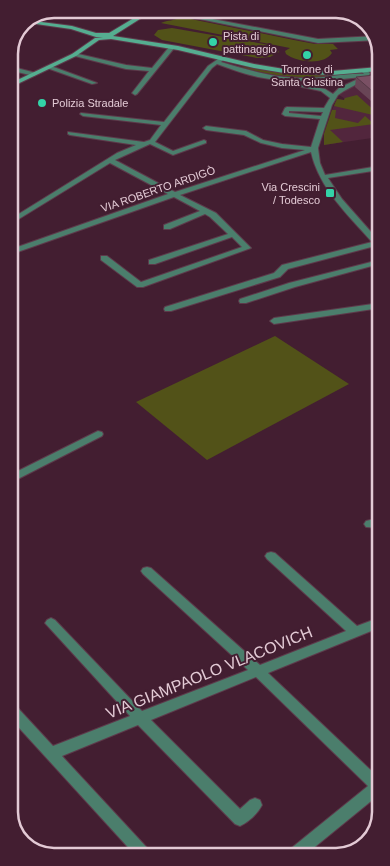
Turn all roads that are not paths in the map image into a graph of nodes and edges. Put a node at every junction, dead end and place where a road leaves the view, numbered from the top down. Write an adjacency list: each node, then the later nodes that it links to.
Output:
1 (138, 18): 4 (main road)
2 (202, 18): 6 (street)
3 (34, 22): 5 (main road)
4 (110, 36): 5 (main road); 7 (main road)
5 (97, 37): 8 (main road)
6 (369, 38)
7 (172, 47): 9 (main road); 12 (street)
8 (74, 55): 10 (main road); 12 (street)
9 (219, 60): 14 (main road); 16 (street); 24 (street)
10 (49, 67): 15 (main road); 18 (street)
11 (18, 70): 15 (street)
12 (152, 70): 19 (street)
13 (372, 71): 14 (main road)
14 (366, 73): 16 (street); 20 (street)
15 (34, 74): 17 (main road)
16 (283, 80): 20 (street)
17 (18, 82)
18 (94, 83)
19 (135, 93)
20 (333, 97): 21 (street)
21 (327, 110): 23 (street); 23 (street)
22 (83, 114): 24 (street)
23 (324, 118): 29 (street)
24 (165, 124): 28 (street)
25 (206, 128): 29 (street)
26 (70, 133): 28 (street)
27 (204, 142): 28 (street)
28 (147, 143): 30 (street)
29 (314, 149): 32 (street); 33 (street, VIA ROBERTO ARDIGÒ)
30 (110, 160): 33 (street); 35 (street)
31 (372, 169): 32 (street)
32 (324, 177): 38 (street)
33 (175, 194): 34 (street); 40 (street, VIA ROBERTO ARDIGÒ)
34 (206, 211): 36 (street); 37 (street)
35 (20, 215)
36 (167, 227)
37 (234, 234): 41 (street); 42 (street)
38 (372, 237)
39 (372, 245): 46 (street)
40 (18, 248)
41 (104, 258)
42 (152, 262)
43 (372, 264): 44 (street)
44 (243, 301)
45 (372, 306): 47 (street)
46 (168, 309)
47 (274, 321)
48 (98, 434): 49 (street)
49 (18, 475)
50 (271, 556): 54 (street)
51 (147, 571): 55 (street)
52 (51, 623): 57 (street)
53 (372, 625): 54 (street, VIA GIAMPAOLO VLACOVICH)
54 (355, 632): 55 (street, VIA GIAMPAOLO VLACOVICH)
55 (258, 671): 57 (street, VIA GIAMPAOLO VLACOVICH); 59 (street)
56 (18, 718): 58 (street)
57 (141, 719): 58 (street, VIA GIAMPAOLO VLACOVICH); 61 (street)
58 (50, 754): 62 (street)
59 (372, 778)
60 (372, 791): 63 (street)
61 (256, 805)
62 (138, 848)
63 (302, 848)

